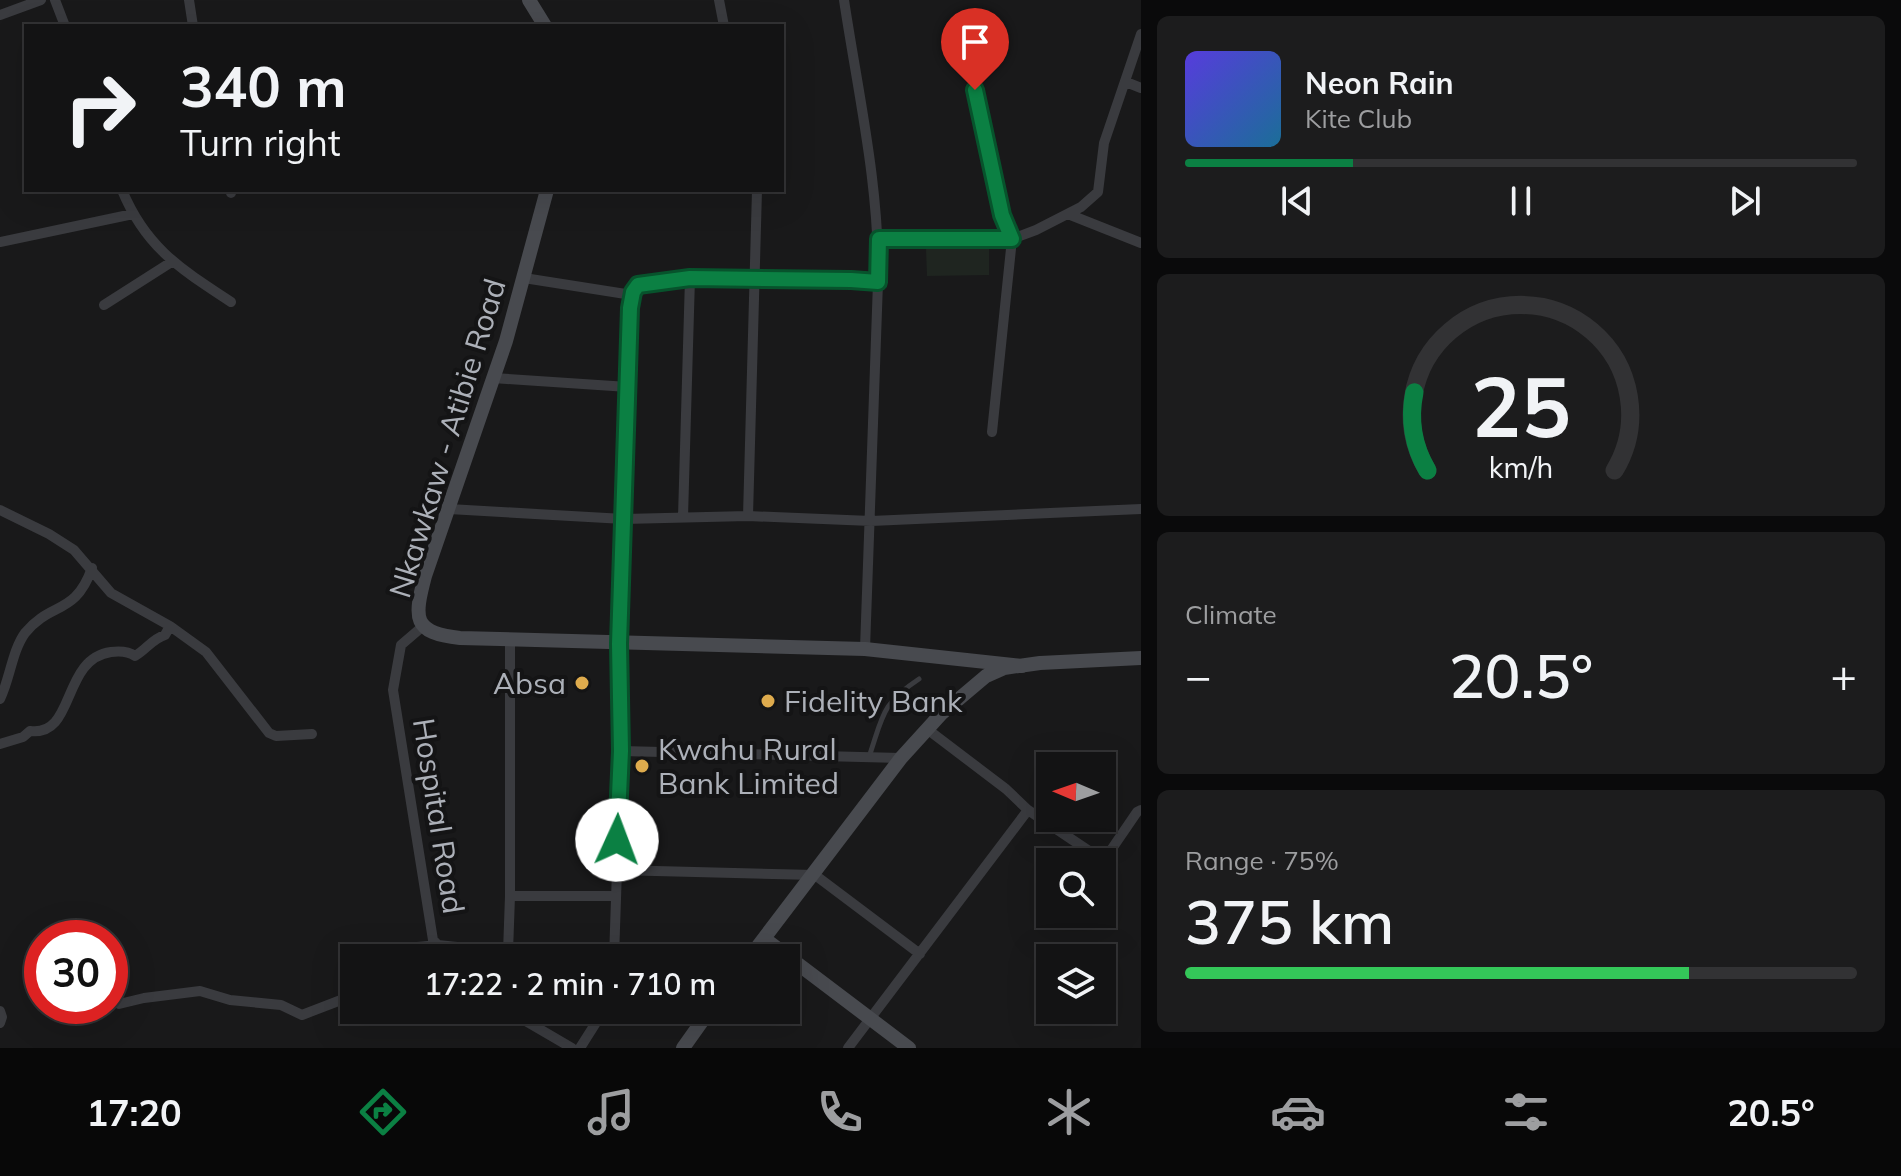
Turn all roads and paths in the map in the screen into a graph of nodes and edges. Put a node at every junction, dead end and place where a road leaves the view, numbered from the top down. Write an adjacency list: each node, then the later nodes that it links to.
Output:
1 (41, 0): 7 (street)
2 (55, 0): 8 (street)
3 (189, 0): 9 (street)
4 (529, 0): 10 (main road)
5 (719, 0): 11 (street)
6 (844, 0): 21 (street)
7 (0, 15)
8 (64, 24)
9 (193, 24)
10 (544, 24)
11 (724, 24)
12 (1141, 34): 13 (street)
13 (1126, 82): 14 (street); 20 (street)
14 (1141, 88)
15 (975, 90): 22 (street)
16 (123, 192): 19 (street)
17 (546, 192): 26 (main road, Nkawkaw - Atibie Road)
18 (757, 192): 28 (street)
19 (133, 214): 23 (street); 25 (street)
20 (1068, 214): 22 (street); 24 (street)
21 (879, 239): 22 (street); 29 (street)
22 (1012, 239): 35 (street)
23 (0, 242)
24 (1141, 243)
25 (173, 261): 31 (street); 32 (street)
26 (524, 278): 30 (street); 33 (main road, Nkawkaw - Atibie Road)
27 (690, 278): 28 (street); 30 (street); 40 (street)
28 (756, 278): 29 (street); 39 (street)
29 (878, 282): 42 (street)
30 (632, 295): 34 (street)
31 (231, 302)
32 (104, 305)
33 (493, 378): 34 (street); 36 (main road, Nkawkaw - Atibie Road)
34 (628, 387): 41 (street)
35 (992, 432)
36 (449, 509): 41 (street); 45 (main road, Nkawkaw - Atibie Road)
37 (1141, 509): 42 (street)
38 (0, 510): 43 (street)
39 (748, 516): 40 (street); 42 (street)
40 (683, 517): 41 (street)
41 (624, 519): 47 (street)
42 (871, 521): 48 (street)
43 (92, 568): 44 (street); 52 (street)
44 (170, 626): 54 (street); 55 (street)
45 (422, 627): 46 (main road, Nkawkaw - Atibie Road); 66 (street, Hospital Road)
46 (510, 640): 47 (main road, Nkawkaw - Atibie Road); 63 (street)
47 (619, 644): 48 (main road, Nkawkaw - Atibie Road); 56 (street)
48 (865, 649): 50 (main road, Nkawkaw - Atibie Road)
49 (1141, 658): 50 (main road)
50 (1022, 666): 53 (main road)
51 (919, 679): 57 (lane)
52 (0, 699)
53 (927, 729): 58 (main road); 59 (street)
54 (312, 734)
55 (0, 744)
56 (621, 751): 57 (street); 61 (street)
57 (869, 758): 58 (street)
58 (901, 758): 62 (main road)
59 (1028, 810): 60 (street); 69 (street)
60 (1141, 810)
61 (616, 870): 62 (street); 64 (street)
62 (815, 875): 65 (main road); 69 (street)
63 (510, 896): 64 (street); 67 (street)
64 (615, 896): 68 (street)
65 (762, 942): 73 (main road)
66 (437, 944)
67 (505, 944)
68 (614, 944)
69 (920, 954): 73 (street)
70 (340, 1000): 71 (street)
71 (128, 1002)
72 (0, 1011): 74 (street)
73 (872, 1018): 81 (street); 82 (main road)
74 (0, 1023)
75 (531, 1024): 78 (street)
76 (595, 1024): 79 (street)
77 (700, 1024): 80 (main road)
78 (572, 1048)
79 (580, 1048)
80 (683, 1048)
81 (848, 1048)
82 (909, 1048)

